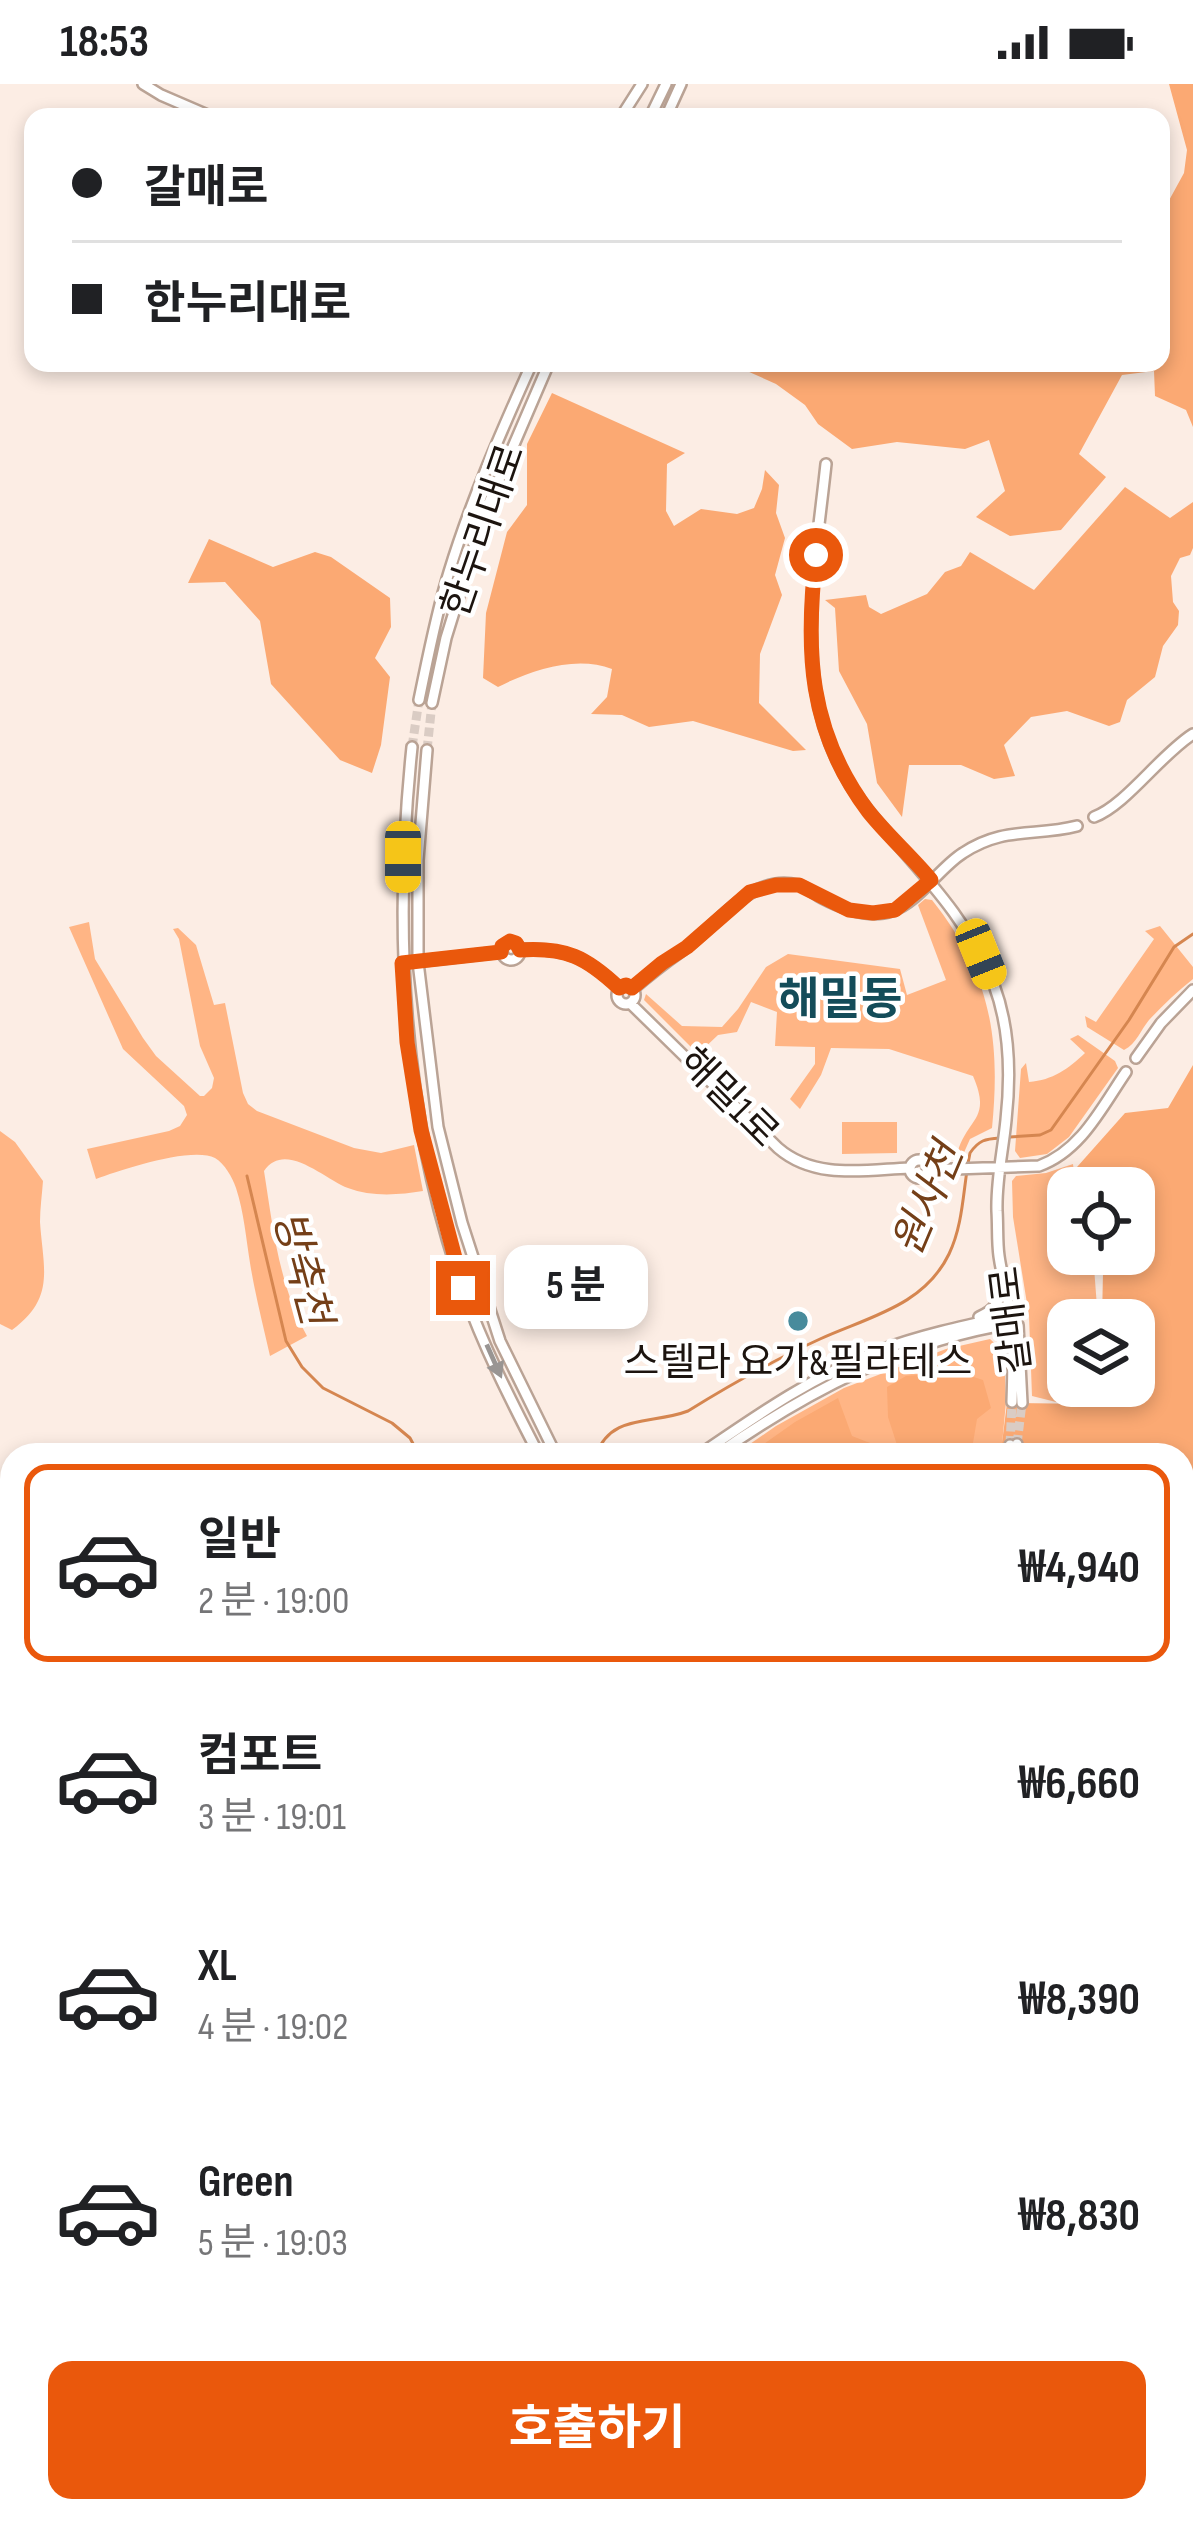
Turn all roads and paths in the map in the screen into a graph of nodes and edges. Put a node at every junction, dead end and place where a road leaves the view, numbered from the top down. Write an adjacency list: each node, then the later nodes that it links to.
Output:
1 (143, 84): 2 (street)
2 (191, 108)
3 (528, 372): 6 (street, 한누리대로)
4 (545, 372): 7 (street, 한누리대로)
5 (826, 464): 13 (street, 갈매로)
6 (419, 700)
7 (432, 703)
8 (1193, 734): 11 (street)
9 (412, 747): 15 (street)
10 (427, 749): 14 (street)
11 (1094, 817)
12 (1077, 826): 13 (street)
13 (931, 880): 17 (street); 22 (street, 갈매로)
14 (418, 962): 15 (street); 16 (street); 30 (street)
15 (402, 963): 29 (street, one-way to 29)
16 (619, 988): 17 (street); 19 (street)
17 (632, 988): 19 (street)
18 (1193, 990): 20 (street)
19 (630, 1003): 22 (street, 해밀1로)
20 (1136, 1058)
21 (1126, 1072): 22 (street)
22 (999, 1168): 23 (street, 갈매로)
23 (1000, 1237): 24 (street, 갈매로); 25 (street, 갈매로)
24 (1002, 1271): 25 (street, 갈매로); 26 (street)
25 (1014, 1319): 26 (street); 27 (street); 28 (street, 갈매로); 28 (street, 갈매로)
26 (957, 1326): 31 (street)
27 (967, 1334): 28 (street); 32 (street)
28 (1013, 1363)
29 (533, 1443)
30 (550, 1443)
31 (717, 1443)
32 (734, 1443)

